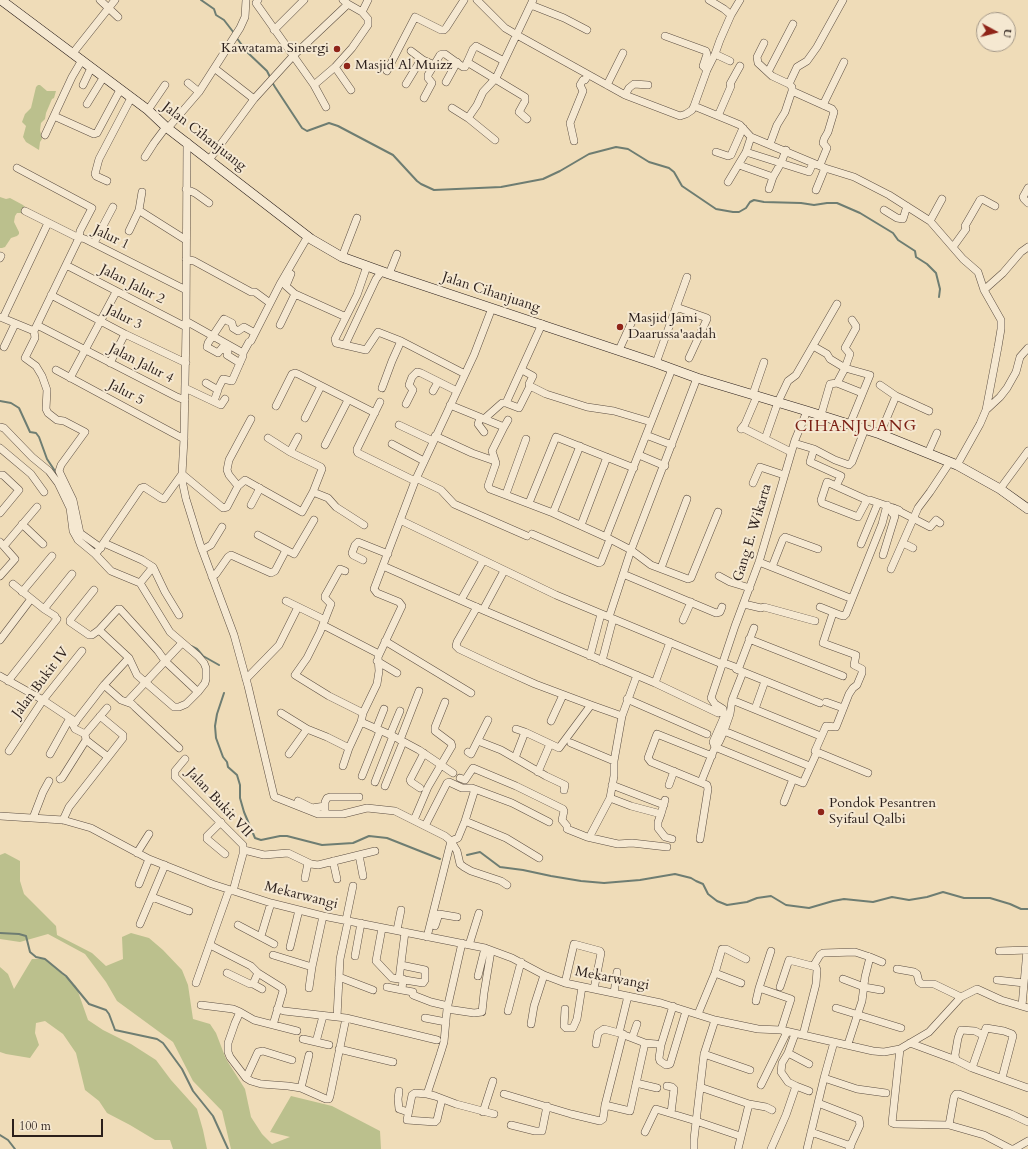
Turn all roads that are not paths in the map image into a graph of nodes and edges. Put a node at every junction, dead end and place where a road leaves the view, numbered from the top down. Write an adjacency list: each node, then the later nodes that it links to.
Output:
1 (2, 0): 27 (main road, Jalan Cihanjuang)
2 (100, 0): 15 (street)
3 (115, 0): 15 (street)
4 (246, 0): 60 (street)
5 (258, 0): 20 (street)
6 (304, 0): 20 (street)
7 (368, 0): 16 (street)
8 (464, 0): 43 (street)
9 (477, 0): 22 (street)
10 (709, 0): 17 (street)
11 (740, 0): 17 (street)
12 (841, 0): 51 (street)
13 (345, 2): 16 (street); 29 (street)
14 (532, 2): 21 (street); 22 (street)
15 (109, 8): 18 (street); 27 (street)
16 (362, 12): 39 (street)
17 (731, 15): 28 (street)
18 (118, 17)
19 (793, 24): 44 (street)
20 (274, 30): 29 (street)
21 (587, 30)
22 (517, 35): 32 (street); 45 (street)
23 (665, 36): 41 (street)
24 (764, 43): 44 (street)
25 (411, 51): 31 (street)
26 (623, 53): 55 (street)
27 (74, 54): 30 (main road, Jalan Cihanjuang)
28 (715, 54): 33 (street); 41 (street)
29 (293, 56): 54 (street); 64 (street)
30 (82, 60): 40 (main road, Jalan Cihanjuang); 71 (street)
31 (423, 60): 37 (street); 50 (street)
32 (504, 61): 35 (street); 47 (street)
33 (730, 61)
34 (456, 62): 35 (street); 37 (street); 48 (street)
35 (467, 62): 47 (street)
36 (844, 62): 66 (street)
37 (434, 65): 63 (street)
38 (740, 66): 72 (street)
39 (335, 67): 54 (street); 58 (street)
40 (91, 68): 46 (main road, Jalan Cihanjuang); 52 (street)
41 (707, 70): 67 (street)
42 (218, 71): 64 (street)
43 (387, 71)
44 (768, 72): 51 (street)
45 (588, 75): 55 (street); 80 (street)
46 (103, 78): 57 (main road, Jalan Cihanjuang); 65 (street)
47 (496, 78): 73 (street); 74 (street)
48 (446, 82)
49 (188, 83): 60 (street)
50 (406, 84)
51 (789, 84): 59 (street)
52 (83, 85)
53 (165, 85): 70 (street)
54 (314, 85): 68 (street)
55 (607, 85): 61 (street)
56 (648, 85): 61 (street)
57 (120, 90): 62 (main road, Jalan Cihanjuang); 71 (street)
58 (352, 90)
59 (792, 91): 66 (street); 82 (street)
60 (199, 92): 75 (street)
61 (625, 95): 67 (street)
62 (131, 98): 70 (main road, Jalan Cihanjuang); 93 (street)
63 (424, 98)
64 (254, 99): 87 (street)
65 (87, 104)
66 (823, 105): 90 (street)
67 (694, 106): 72 (street)
68 (326, 107)
69 (452, 108): 73 (street)
70 (148, 110): 75 (main road, Jalan Cihanjuang)
71 (54, 116): 77 (street)
72 (718, 116): 76 (street)
73 (468, 118): 79 (street)
74 (527, 119)
75 (167, 128): 81 (main road, Jalan Cihanjuang); 86 (street)
76 (743, 128): 78 (street); 84 (street)
77 (45, 135)
78 (752, 137): 82 (street); 85 (street)
79 (495, 140)
80 (574, 141)
81 (187, 142): 87 (main road, Jalan Cihanjuang); 96 (street)
82 (770, 144): 83 (street)
83 (786, 150): 88 (street); 90 (street)
84 (716, 152)
85 (746, 152): 88 (street); 89 (street)
86 (145, 157)
87 (209, 160): 113 (main road, Jalan Cihanjuang)
88 (781, 163): 90 (street); 92 (street)
89 (739, 165): 92 (street); 94 (street)
90 (819, 165): 98 (street); 103 (street)
91 (17, 168): 114 (street)
92 (773, 177): 97 (street)
93 (107, 181)
94 (728, 182)
95 (1028, 188): 102 (street)
96 (186, 189): 101 (street); 115 (street)
97 (769, 189)
98 (816, 190)
99 (142, 192): 106 (street)
100 (942, 200): 110 (street)
101 (209, 203)
102 (1028, 203)
103 (906, 206): 107 (street); 110 (street)
104 (995, 206): 117 (street)
105 (113, 207): 116 (street)
106 (139, 210): 112 (street); 115 (street)
107 (884, 210)
108 (25, 211): 111 (street, Jalur 1)
109 (357, 218): 120 (street)
110 (930, 221): 117 (street)
111 (48, 223): 114 (street, Jalur 1); 135 (street)
112 (129, 231)
113 (309, 237): 120 (main road, Jalan Cihanjuang); 129 (street); 131 (street)
114 (79, 238): 116 (street, Jalur 1); 122 (street)
115 (186, 240): 121 (street)
116 (94, 243): 126 (street, Jalur 1)
117 (953, 247): 127 (street)
118 (1028, 247): 127 (street)
119 (397, 254): 124 (street)
120 (342, 257): 123 (main road, Jalan Cihanjuang)
121 (186, 259): 126 (street); 131 (street)
122 (66, 265): 128 (street, Jalan Jalur 2); 130 (street)
123 (367, 266): 124 (main road, Jalan Cihanjuang); 136 (street)
124 (385, 272): 134 (main road, Jalan Cihanjuang); 149 (street)
125 (687, 277): 133 (street)
126 (186, 290): 141 (street)
127 (984, 290): 193 (street)
128 (116, 292): 139 (street); 141 (street, Jalan Jalur 2)
129 (295, 294): 136 (street); 143 (street)
130 (51, 295): 139 (street, Jalur 3); 144 (street)
131 (270, 303): 145 (street)
132 (837, 304): 150 (street)
133 (676, 306): 156 (street); 161 (street)
134 (492, 308): 142 (main road, Jalan Cihanjuang); 166 (street)
135 (1, 317): 140 (street, Jalan Jalur 4)
136 (346, 317): 149 (street)
137 (634, 317): 154 (street)
138 (852, 320): 162 (street)
139 (101, 321): 146 (street, Jalur 3); 153 (street)
140 (15, 324): 144 (street, Jalan Jalur 4); 151 (street)
141 (186, 324): 147 (street, Jalan Jalur 2); 159 (street)
142 (542, 324): 154 (main road, Jalan Cihanjuang); 165 (street)
143 (280, 326)
144 (36, 328): 153 (street, Jalan Jalur 4); 274 (street)
145 (255, 333): 147 (street); 155 (street)
146 (125, 334): 157 (street); 159 (street, Jalur 3)
147 (214, 336): 155 (street, Jalan Jalur 2); 160 (street)
148 (401, 342): 149 (street); 166 (street); 176 (street)
149 (345, 345)
150 (813, 346): 162 (street); 188 (street)
151 (4, 347)
152 (1028, 348): 193 (street)
153 (86, 350): 157 (street, Jalan Jalur 4); 167 (street)
154 (619, 350): 161 (main road, Jalan Cihanjuang)
155 (243, 353): 160 (street)
156 (689, 358)
157 (110, 362): 184 (street, Jalan Jalur 4)
158 (764, 362): 181 (street)
159 (186, 363): 175 (street)
160 (240, 363): 177 (street)
161 (656, 363): 163 (main road, Jalan Cihanjuang)
162 (845, 368): 171 (street); 180 (street)
163 (672, 369): 168 (main road, Jalan Cihanjuang); 202 (street)
164 (56, 370): 167 (street, Jalur 5)
165 (522, 370): 174 (street); 189 (street)
166 (465, 374): 179 (street)
167 (70, 378): 215 (street, Jalur 5)
168 (697, 378): 181 (main road, Jalan Cihanjuang); 221 (street)
169 (438, 382): 178 (street); 179 (street); 190 (street)
170 (206, 383): 177 (street)
171 (837, 383): 180 (street); 197 (street)
172 (880, 385): 182 (street)
173 (321, 386): 185 (street); 192 (street); 198 (street)
174 (530, 386): 189 (street); 202 (street)
175 (185, 388): 184 (street); 186 (street)
176 (382, 388)
177 (218, 390): 186 (street)
178 (433, 391)
179 (456, 391): 191 (street)
180 (862, 393): 203 (street)
181 (755, 395): 188 (main road, Jalan Cihanjuang); 217 (street)
182 (896, 396): 195 (street); 210 (street)
183 (224, 399): 186 (street)
184 (185, 400): 215 (street)
185 (348, 400): 196 (street); 220 (street)
186 (214, 402)
187 (380, 402): 196 (street)
188 (778, 402): 194 (main road, Jalan Cihanjuang); 217 (street)
189 (506, 403): 200 (street)
190 (406, 404)
191 (450, 405): 200 (street); 214 (street)
192 (276, 406)
193 (986, 410): 233 (street)
194 (808, 411): 197 (main road, Jalan Cihanjuang); 218 (street, Gang E. Wikarta)
195 (929, 412)
196 (375, 413): 239 (street)
197 (821, 415): 203 (main road, Jalan Cihanjuang)
198 (305, 418)
199 (251, 419): 241 (street)
200 (482, 419): 206 (street); 208 (street)
201 (508, 420): 206 (street)
202 (651, 422): 211 (street)
203 (850, 424): 207 (main road, Jalan Cihanjuang)
204 (399, 425): 214 (street)
205 (0, 427): 274 (street)
206 (504, 427): 231 (street)
207 (866, 429): 210 (main road, Jalan Cihanjuang); 224 (street)
208 (484, 432)
209 (937, 433): 228 (street)
210 (880, 434): 228 (main road, Jalan Cihanjuang)
211 (646, 435): 221 (street); 229 (street)
212 (298, 437): 226 (street)
213 (268, 438): 226 (street)
214 (434, 438): 231 (street); 232 (street)
215 (184, 439): 236 (street)
216 (526, 439): 247 (street)
217 (765, 439): 227 (street)
218 (794, 442): 224 (street); 227 (street, Gang E. Wikarta)
219 (392, 444): 232 (street)
220 (325, 445)
221 (672, 445): 234 (street)
222 (580, 446): 230 (street); 250 (street); 258 (street)
223 (0, 448): 245 (street)
224 (814, 449): 242 (street)
225 (1028, 451): 244 (street)
226 (290, 452): 246 (street)
227 (791, 452): 238 (street, Gang E. Wikarta)
228 (928, 453): 233 (main road, Jalan Cihanjuang)
229 (639, 455): 234 (street); 235 (street)
230 (606, 457): 235 (street); 265 (street)
231 (495, 460): 247 (street)
232 (424, 461): 239 (street)
233 (953, 464): 244 (main road, Jalan Cihanjuang); 259 (street)
234 (665, 466): 278 (street)
235 (634, 468): 268 (street)
236 (182, 474): 241 (street); 274 (street); 276 (street)
237 (0, 475): 257 (street)
238 (784, 475): 240 (street); 284 (street, Gang E. Wikarta)
239 (416, 480): 261 (street); 268 (street)
240 (753, 483)
241 (238, 486): 243 (street)
242 (836, 486): 249 (street); 249 (street)
243 (260, 488): 246 (street); 252 (street)
244 (1000, 489): 255 (main road, Jalan Cihanjuang)
245 (44, 492)
246 (313, 492): 264 (street)
247 (506, 494): 250 (street)
248 (687, 499): 288 (street)
249 (866, 500): 251 (street)
250 (529, 503): 258 (street)
251 (878, 503): 253 (street); 272 (street)
252 (252, 505)
253 (891, 506): 259 (street); 281 (street); 313 (street)
254 (37, 507): 263 (street)
255 (1028, 510)
256 (718, 512): 288 (street)
257 (0, 513)
258 (553, 513): 265 (street)
259 (913, 517): 262 (street); 269 (street)
260 (314, 520): 277 (street)
261 (400, 520): 279 (street); 283 (street)
262 (940, 523)
263 (22, 524): 270 (street); 271 (street)
264 (364, 525)
265 (580, 525): 268 (street)
266 (222, 527): 276 (street)
267 (258, 535): 277 (street)
268 (608, 538): 278 (street)
269 (903, 543): 273 (street); 289 (street)
270 (2, 544): 294 (street)
271 (43, 544)
272 (861, 544)
273 (913, 548)
274 (99, 549): 286 (street); 297 (street)
275 (818, 549): 287 (street)
276 (202, 550): 295 (street)
277 (286, 550): 295 (street)
278 (631, 550): 288 (street); 293 (street)
279 (388, 554): 282 (street); 285 (street)
280 (52, 556): 301 (street)
281 (882, 556)
282 (363, 560)
283 (483, 560): 291 (street); 304 (street)
284 (759, 562): 287 (street); 299 (street, Gang E. Wikarta)
285 (383, 566): 304 (street); 324 (street)
286 (153, 567): 297 (street); 315 (street)
287 (772, 567): 302 (street)
288 (661, 568)
289 (891, 569)
290 (345, 571): 319 (street)
291 (504, 571): 312 (street); 314 (street)
292 (72, 574): 311 (street)
293 (623, 574): 306 (street); 316 (street)
294 (0, 576)
295 (212, 576): 339 (street)
296 (719, 576): 299 (street)
297 (142, 581): 326 (street)
298 (13, 584): 301 (street)
299 (750, 588): 307 (street, Gang E. Wikarta)
300 (94, 590): 321 (street)
301 (22, 592): 303 (street)
302 (850, 598)
303 (31, 599): 311 (street); 323 (street)
304 (461, 600): 312 (street)
305 (286, 601): 308 (street)
306 (691, 602): 309 (street); 317 (street)
307 (744, 604): 318 (street); 333 (street, Gang E. Wikarta)
308 (298, 607): 319 (street); 339 (street)
309 (722, 607)
310 (820, 607): 313 (street)
311 (44, 609): 340 (street)
312 (480, 609): 328 (street); 348 (street)
313 (833, 612): 356 (street)
314 (601, 614): 316 (street); 328 (street)
315 (178, 615)
316 (611, 618): 325 (street); 332 (street)
317 (683, 620)
318 (815, 620)
319 (324, 622): 329 (street); 361 (street)
320 (754, 628): 322 (street)
321 (99, 630): 331 (street); 342 (street)
322 (750, 639): 334 (street); 338 (street)
323 (0, 640)
324 (385, 641): 329 (street); 347 (street)
325 (670, 642): 333 (street); 343 (street)
326 (182, 643): 331 (street); 346 (street)
327 (82, 651): 350 (street, Jalan Bukit IV)
328 (590, 656): 332 (street)
329 (378, 658): 335 (street); 361 (street)
330 (126, 661): 344 (street)
331 (165, 661): 342 (street); 346 (street)
332 (602, 661): 337 (street)
333 (723, 664): 334 (street); 381 (street, Gang E. Wikarta)
334 (739, 670): 341 (street); 351 (street)
335 (397, 673)
336 (0, 676): 340 (street)
337 (637, 676): 343 (street); 349 (street)
338 (843, 676)
339 (246, 679): 419 (street)
340 (8, 681): 350 (street)
341 (766, 681): 356 (street); 358 (street)
342 (146, 682): 346 (street); 352 (street)
343 (655, 684): 362 (street)
344 (103, 686): 352 (street); 365 (street)
345 (419, 691): 377 (street)
346 (198, 692)
347 (471, 694)
348 (563, 695): 354 (street); 368 (street)
349 (628, 699): 364 (street); 374 (street)
350 (43, 700): 365 (street); 384 (street, Jalan Bukit IV)
351 (732, 700): 358 (street); 372 (street)
352 (127, 702): 382 (street)
353 (445, 702): 395 (street)
354 (591, 706): 364 (street); 380 (street)
355 (107, 708): 363 (street)
356 (843, 708): 386 (street)
357 (384, 709): 371 (street)
358 (755, 709): 375 (street)
359 (400, 711): 377 (street)
360 (281, 713): 369 (street)
361 (363, 713): 367 (street)
362 (718, 713)
363 (100, 716): 376 (street); 391 (street)
364 (622, 716): 394 (street)
365 (73, 720): 376 (street); 388 (street)
366 (488, 720): 378 (street)
367 (361, 722): 371 (street); 383 (street)
368 (551, 722)
369 (307, 729): 383 (street); 389 (street)
370 (516, 729): 373 (street)
371 (378, 730): 377 (street); 402 (street)
372 (724, 730): 381 (street); 396 (street)
373 (525, 732): 380 (street); 392 (street)
374 (707, 734)
375 (818, 735)
376 (85, 737): 391 (street); 404 (street)
377 (396, 738): 387 (street); 407 (street); 411 (street)
378 (478, 741): 385 (street); 392 (street)
379 (571, 743): 394 (street)
380 (550, 744): 398 (street)
381 (717, 745): 390 (street); 405 (street)
382 (179, 748)
383 (349, 748): 397 (street)
384 (9, 751)
385 (468, 752)
386 (816, 752): 401 (street); 405 (street)
387 (424, 753): 395 (street); 412 (street)
388 (50, 754)
389 (290, 754)
390 (712, 756): 399 (street); 408 (street)
391 (108, 757): 423 (street)
392 (515, 758): 398 (street)
393 (185, 759): 426 (street, Jalan Bukit VII)
394 (614, 761): 409 (street)
395 (440, 764): 400 (street); 424 (street)
396 (807, 765)
397 (343, 766)
398 (538, 772): 414 (street)
399 (674, 772): 408 (street); 410 (street)
400 (453, 773)
401 (868, 773)
402 (362, 776)
403 (460, 778): 434 (street)
404 (60, 779)
405 (793, 779): 418 (street)
406 (49, 781): 422 (street)
407 (375, 782)
408 (701, 782): 432 (street)
409 (612, 785): 416 (street); 420 (street)
410 (669, 785)
411 (386, 786)
412 (420, 788)
413 (475, 789): 425 (street); 427 (street); 428 (street)
414 (564, 790)
415 (359, 797): 419 (street)
416 (610, 798): 420 (street); 430 (street)
417 (298, 801): 419 (street)
418 (784, 802)
419 (325, 810): 424 (street)
420 (661, 814): 431 (street)
421 (0, 816): 422 (street, Mekarwangi)
422 (33, 818): 423 (street, Mekarwangi)
423 (63, 820): 437 (street, Mekarwangi)
424 (414, 820): 428 (street)
425 (466, 821): 433 (street); 440 (street)
426 (221, 822): 435 (street, Jalan Bukit VII); 438 (street)
427 (548, 822)
428 (425, 826): 433 (street)
429 (148, 834): 437 (street)
430 (591, 834)
431 (672, 839)
432 (700, 839)
433 (451, 841): 449 (street); 468 (street)
434 (667, 847)
435 (244, 850): 443 (street); 451 (street, Jalan Bukit VII)
436 (375, 850): 439 (street)
437 (137, 853): 441 (street, Mekarwangi)
438 (225, 854)
439 (359, 855): 442 (street); 445 (street)
440 (539, 858)
441 (149, 859): 444 (street, Mekarwangi); 448 (street)
442 (333, 862): 443 (street); 447 (street)
443 (308, 863): 446 (street)
444 (165, 866): 451 (street, Mekarwangi); 452 (street)
445 (363, 876)
446 (305, 878)
447 (338, 879)
448 (139, 884)
449 (508, 885)
450 (352, 886): 460 (street)
451 (231, 890): 453 (street, Mekarwangi); 469 (street, Jalan Bukit VII)
452 (152, 897): 456 (street); 462 (street)
453 (271, 903): 454 (street, Mekarwangi); 467 (street)
454 (299, 910): 458 (street, Mekarwangi); 472 (street)
455 (401, 910): 465 (street)
456 (189, 911)
457 (479, 914): 471 (street)
458 (323, 916): 460 (street, Mekarwangi); 485 (street)
459 (457, 917): 468 (street)
460 (347, 920): 461 (street, Mekarwangi); 493 (street)
461 (361, 923): 464 (street, Mekarwangi); 478 (street)
462 (140, 924)
463 (238, 925): 467 (street)
464 (382, 928): 465 (street, Mekarwangi); 494 (street)
465 (396, 930): 466 (street, Mekarwangi)
466 (405, 932): 468 (street, Mekarwangi); 483 (street)
467 (261, 936): 470 (street)
468 (430, 937): 471 (street, Mekarwangi)
469 (211, 944): 489 (street); 497 (street, Jalan Bukit VII)
470 (274, 944)
471 (465, 944): 473 (street, Mekarwangi); 520 (street)
472 (290, 947)
473 (488, 949): 481 (street, Mekarwangi); 492 (street); 520 (street)
474 (1028, 950): 476 (street); 500 (street)
475 (771, 951): 507 (street)
476 (999, 951)
477 (273, 956): 485 (street)
478 (355, 956)
479 (870, 957): 482 (street); 484 (street); 502 (street)
480 (746, 959): 490 (street)
481 (521, 962): 491 (street, Mekarwangi); 524 (street)
482 (882, 962)
483 (401, 965): 494 (street); 494 (street)
484 (814, 965): 505 (street); 542 (street)
485 (312, 966): 506 (street)
486 (896, 969): 515 (street)
487 (617, 972): 513 (street)
488 (227, 973): 501 (street)
489 (258, 973): 501 (street); 522 (street)
490 (715, 973): 499 (street); 527 (street)
491 (544, 975): 498 (street, Mekarwangi); 535 (street)
492 (478, 976)
493 (339, 977): 510 (street); 530 (street)
494 (401, 979): 511 (street)
495 (843, 979): 502 (street)
496 (997, 980): 500 (street)
497 (196, 983)
498 (565, 983): 504 (street, Mekarwangi); 509 (street)
499 (741, 983)
500 (1024, 983): 519 (street)
501 (253, 984): 508 (street)
502 (864, 986): 512 (street); 528 (street)
503 (387, 987): 511 (street)
504 (582, 987): 509 (street, Mekarwangi); 523 (street)
505 (780, 987)
506 (309, 988)
507 (759, 988): 516 (street); 540 (street)
508 (262, 989)
509 (594, 989): 513 (street, Mekarwangi)
510 (372, 990)
511 (402, 990): 520 (street)
512 (881, 990)
513 (614, 993): 514 (street, Mekarwangi)
514 (628, 996): 518 (street, Mekarwangi); 541 (street)
515 (961, 997): 519 (street, Mekarwangi); 550 (street, Mekarwangi)
516 (756, 1001)
517 (201, 1005): 526 (street)
518 (673, 1006): 525 (street, Mekarwangi); 525 (street)
519 (1025, 1007)
520 (448, 1008): 534 (street)
521 (836, 1008): 528 (street)
522 (277, 1009): 529 (street); 537 (street)
523 (565, 1009)
524 (508, 1011)
525 (686, 1011): 527 (street, Mekarwangi)
526 (240, 1012): 537 (street); 566 (street)
527 (698, 1014): 533 (street, Mekarwangi)
528 (857, 1015): 538 (street); 553 (street)
529 (323, 1016): 530 (street); 547 (street)
530 (337, 1017): 531 (street)
531 (346, 1018): 546 (street); 555 (street)
532 (425, 1018): 534 (street)
533 (715, 1020): 540 (street, Mekarwangi); 558 (street)
534 (446, 1022): 580 (street)
535 (531, 1024)
536 (637, 1024): 544 (street)
537 (273, 1025): 539 (street)
538 (901, 1028)
539 (297, 1030)
540 (784, 1031): 542 (street, Mekarwangi); 571 (street)
541 (621, 1034): 544 (street); 551 (street); 586 (street)
542 (799, 1035): 548 (street, Mekarwangi); 557 (street)
543 (983, 1035): 561 (street); 564 (street); 568 (street)
544 (632, 1038): 549 (street)
545 (303, 1039): 547 (street)
546 (437, 1040)
547 (316, 1042): 554 (street)
548 (834, 1042): 553 (street, Mekarwangi); 567 (street)
549 (645, 1043): 552 (street); 570 (street)
550 (910, 1043): 556 (street, Mekarwangi); 561 (street)
551 (596, 1044)
552 (656, 1044)
553 (848, 1044): 556 (street, Mekarwangi)
554 (329, 1045)
555 (339, 1049): 562 (street); 575 (street)
556 (900, 1049): 595 (street)
557 (788, 1053): 563 (street); 573 (street)
558 (704, 1054): 565 (street); 574 (street)
559 (309, 1055): 575 (street)
560 (292, 1060): 566 (street)
561 (956, 1060): 564 (street)
562 (393, 1062)
563 (809, 1064)
564 (972, 1068): 568 (street)
565 (750, 1070)
566 (246, 1078): 575 (street)
567 (824, 1078): 582 (street); 585 (street)
568 (1002, 1078): 577 (street)
569 (493, 1081): 590 (street)
570 (636, 1083): 576 (street); 586 (street)
571 (761, 1085)
572 (667, 1086): 591 (street)
573 (796, 1086): 579 (street); 604 (street)
574 (700, 1087): 584 (street); 593 (street)
575 (301, 1088)
576 (657, 1088)
577 (1028, 1088)
578 (399, 1091): 589 (street)
579 (809, 1091)
580 (427, 1094): 583 (street); 589 (street)
581 (504, 1094): 587 (street)
582 (886, 1094)
583 (442, 1098): 589 (street); 590 (street)
584 (749, 1104): 588 (street); 599 (street)
585 (818, 1104): 598 (street); 601 (street)
586 (605, 1105): 587 (street)
587 (546, 1106): 596 (street)
588 (772, 1110)
589 (408, 1112)
590 (483, 1112): 592 (street)
591 (671, 1113): 593 (street); 597 (street)
592 (494, 1114)
593 (696, 1121): 599 (street); 602 (street)
594 (1028, 1122): 595 (street)
595 (949, 1125): 600 (street)
596 (511, 1126)
597 (645, 1132)
598 (811, 1132): 601 (street); 605 (street)
599 (740, 1136): 603 (street)
600 (1028, 1141)
601 (850, 1147)
602 (694, 1149)
603 (738, 1149)
604 (771, 1149)
605 (807, 1149)

